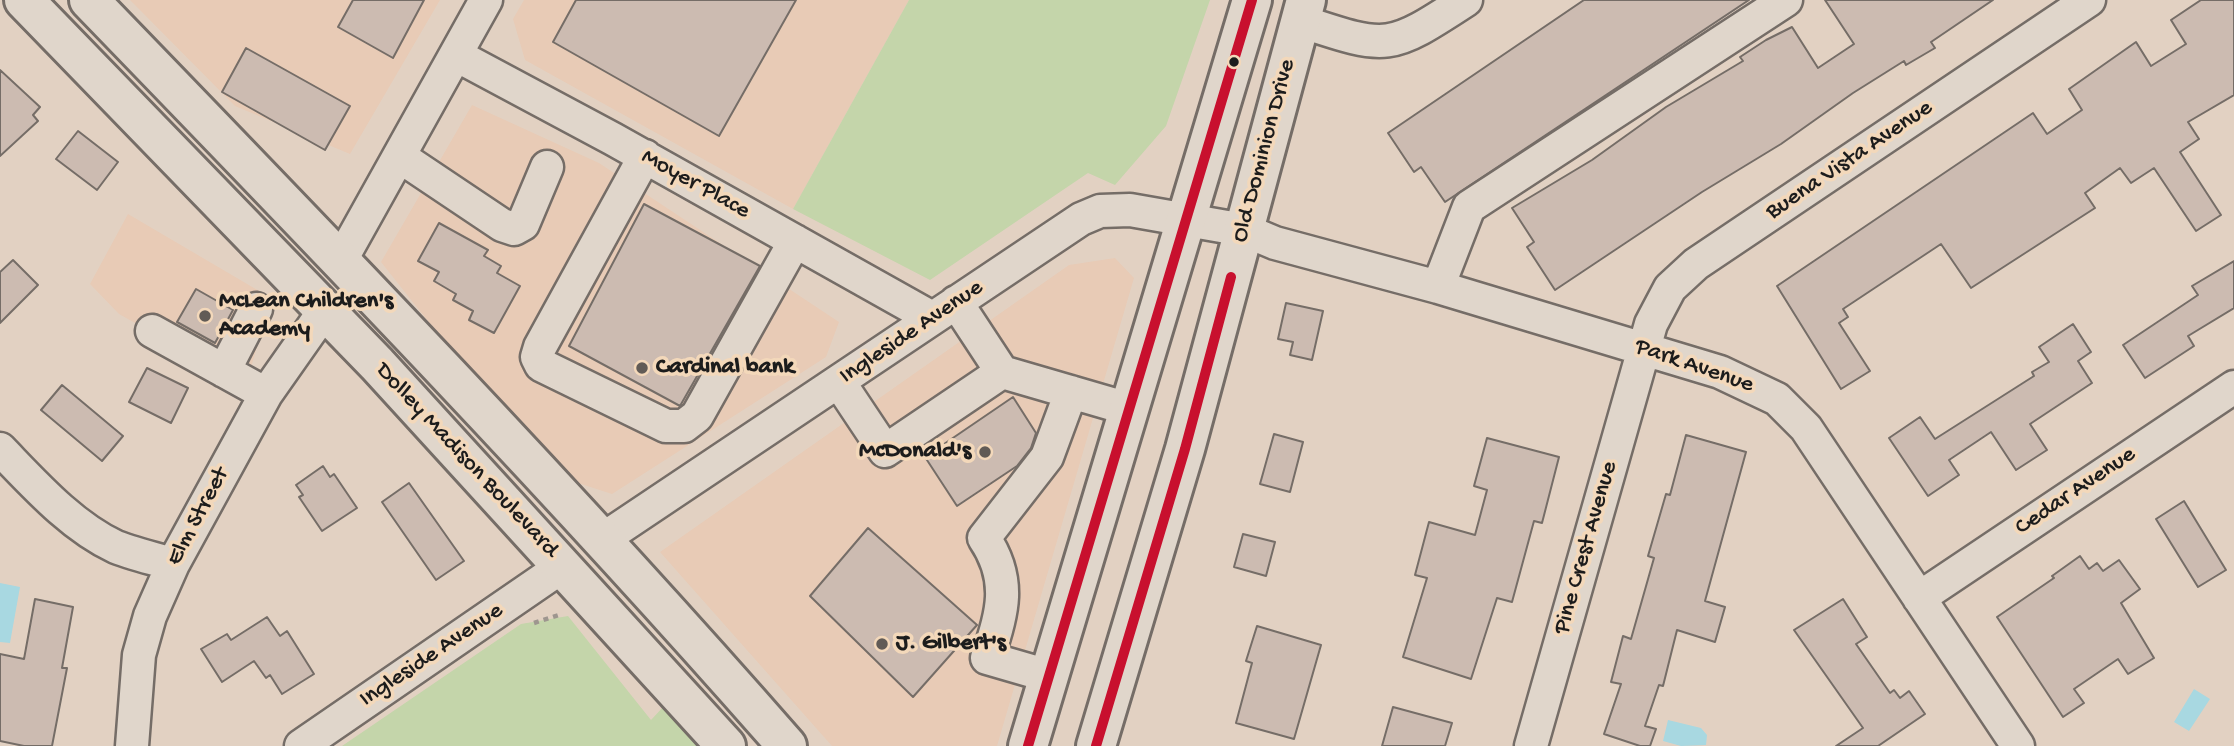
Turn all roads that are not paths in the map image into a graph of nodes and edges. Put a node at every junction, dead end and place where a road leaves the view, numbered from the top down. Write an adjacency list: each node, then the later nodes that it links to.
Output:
1 (24, 0): 19 (main road, Dolley Madison Boulevard)
2 (89, 0): 16 (main road, Dolley Madison Boulevard)
3 (486, 0): 9 (street)
4 (1252, 0): 13 (main road)
5 (1466, 0): 8 (street)
6 (1786, 0): 17 (street)
7 (2089, 0): 22 (street, Buena Vista Avenue)
8 (1303, 11): 14 (main road, Old Dominion Drive)
9 (456, 55): 10 (street); 11 (street, Moyer Place)
10 (399, 156): 12 (street); 16 (street)
11 (645, 156): 15 (street, Moyer Place); 15 (street)
12 (547, 167)
13 (1187, 218): 14 (street, Ingleside Avenue); 20 (street, Ingleside Avenue); 29 (main road)
14 (1244, 230): 17 (street, Park Avenue); 43 (main road, Old Dominion Drive)
15 (795, 241): 20 (street, Moyer Place)
16 (341, 260): 32 (main road, Dolley Madison Boulevard)
17 (1438, 287): 22 (street, Park Avenue)
18 (256, 309): 23 (street)
19 (325, 310): 28 (street, Elm Street); 31 (main road, Dolley Madison Boulevard)
20 (944, 310): 24 (street); 25 (street, Ingleside Avenue)
21 (152, 331): 23 (street)
22 (1644, 349): 35 (street, Park Avenue); 44 (street, Pine Crest Avenue)
23 (224, 371): 28 (street)
24 (1002, 372): 25 (street); 27 (street)
25 (839, 382): 32 (street, Ingleside Avenue)
26 (2234, 387): 35 (street, Cedar Avenue)
27 (1071, 392): 29 (street); 37 (street)
28 (266, 394): 33 (street, Elm Street)
29 (1129, 409): 37 (main road)
30 (0, 449): 33 (street)
31 (517, 514): 32 (main road); 34 (main road, Dolley Madison Boulevard)
32 (603, 538): 36 (main road, Dolley Madison Boulevard)
33 (173, 564): 38 (street, Elm Street)
34 (563, 566): 36 (main road); 39 (street, Ingleside Avenue); 40 (main road, Dolley Madison Boulevard)
35 (1919, 598): 45 (street, Park Avenue)
36 (680, 624): 41 (main road, Dolley Madison Boulevard)
37 (1049, 676): 42 (main road)
38 (132, 746)
39 (301, 746)
40 (726, 746)
41 (787, 746)
42 (1028, 746)
43 (1096, 746)
44 (1531, 746)
45 (2018, 746)

